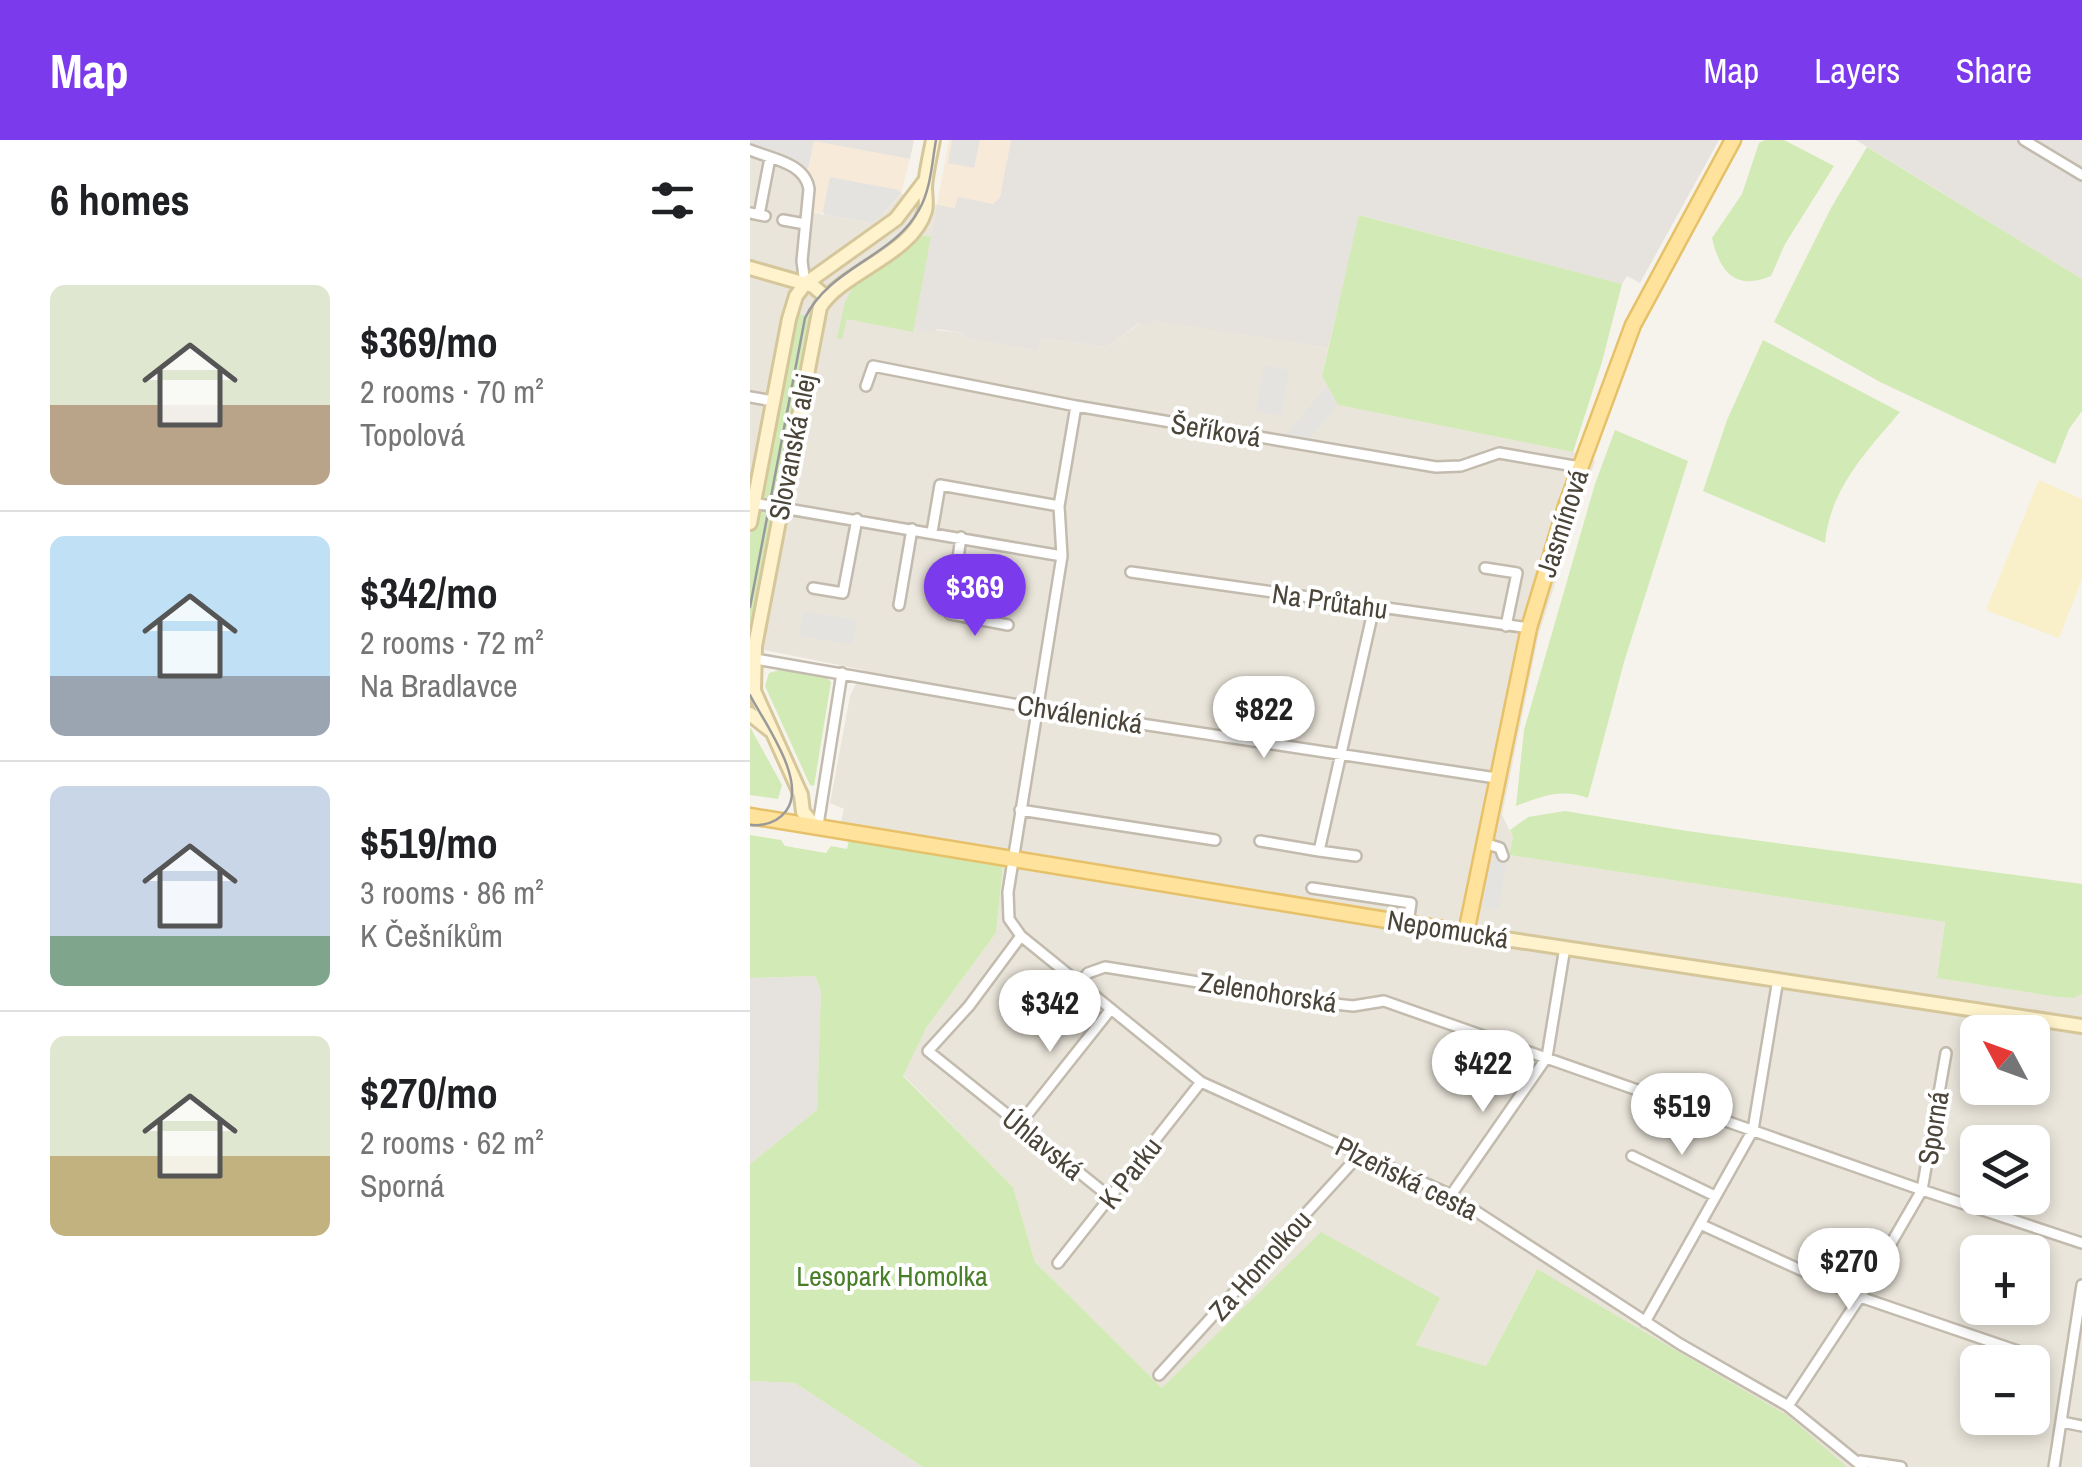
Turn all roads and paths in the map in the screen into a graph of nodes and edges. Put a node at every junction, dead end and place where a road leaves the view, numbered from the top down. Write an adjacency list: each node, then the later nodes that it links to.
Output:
1 (933, 140): 7 (main road)
2 (1733, 140): 18 (main road, Jasmínová)
3 (2024, 140): 6 (street)
4 (750, 150): 5 (street, Slovanská alej)
5 (770, 158): 8 (street); 10 (street, Slovanská alej)
6 (2082, 175)
7 (926, 179): 12 (main road); 13 (main road)
8 (758, 215)
9 (783, 220): 10 (street)
10 (805, 224): 12 (street, Slovanská alej)
11 (750, 268): 12 (main road)
12 (805, 284): 13 (main road); 16 (main road, Slovanská alej)
13 (826, 297): 21 (main road, Slovanská alej)
14 (866, 386): 17 (street, Šeříková)
15 (750, 397): 16 (street)
16 (773, 401): 19 (main road, Slovanská alej)
17 (1076, 406): 18 (street, Šeříková); 20 (street)
18 (1580, 466): 35 (main road, Jasmínová)
19 (753, 503): 21 (street); 23 (main road, Slovanská alej)
20 (1059, 506): 25 (street); 27 (street)
21 (781, 508): 22 (street); 36 (main road, Slovanská alej)
22 (857, 519): 24 (street); 30 (street)
23 (750, 523)
24 (912, 528): 25 (street); 31 (street)
25 (932, 532): 26 (street)
26 (961, 537): 27 (street); 33 (street)
27 (1062, 556): 38 (street)
28 (1485, 568): 34 (street)
29 (1130, 572): 32 (street, Na Průtahu)
30 (813, 588)
31 (899, 605)
32 (1374, 608): 34 (street, Na Průtahu); 41 (street)
33 (1008, 625)
34 (1506, 626): 35 (street, Na Průtahu)
35 (1529, 628): 42 (main road, Jasmínová)
36 (753, 658): 37 (street, Chválenická); 40 (main road, Slovanská alej)
37 (842, 673): 38 (street, Chválenická); 47 (street)
38 (1036, 708): 41 (street, Chválenická); 44 (street)
39 (750, 714): 40 (main road)
40 (774, 736): 43 (main road, Slovanská alej)
41 (1342, 754): 42 (street, Chválenická); 51 (street)
42 (1496, 778): 50 (main road, Jasmínová)
43 (802, 802): 46 (main road); 47 (main road, Slovanská alej)
44 (1020, 810): 48 (street); 54 (street)
45 (750, 816): 46 (main road, Nepomucká)
46 (786, 821): 47 (main road, Nepomucká)
47 (816, 825): 54 (main road, Nepomucká)
48 (1215, 840)
49 (1260, 841): 51 (street)
50 (1484, 843): 53 (street); 57 (main road, Jasmínová)
51 (1319, 851): 52 (street)
52 (1356, 856)
53 (1502, 856)
54 (1013, 858): 56 (main road, Nepomucká); 58 (street)
55 (1312, 888): 56 (street)
56 (1408, 923): 57 (main road, Nepomucká)
57 (1466, 934): 59 (main road, Nepomucká)
58 (1022, 936): 61 (street, Plzeňská cesta); 67 (street, Úhlavská)
59 (1566, 948): 60 (main road, Nepomucká); 65 (street)
60 (1778, 979): 63 (main road, Nepomucká); 68 (street)
61 (1080, 983): 62 (street, Plzeňská cesta); 65 (street, Zelenohorská)
62 (1111, 1009): 66 (street, Plzeňská cesta); 67 (street)
63 (2082, 1026)
64 (1946, 1052): 71 (street, Sporná)
65 (1546, 1057): 68 (street, Zelenohorská); 72 (street)
66 (1201, 1082): 69 (street, Plzeňská cesta); 74 (street, K Parku)
67 (1019, 1125): 74 (street, Úhlavská)
68 (1753, 1130): 71 (street, Zelenohorská); 73 (street)
69 (1360, 1154): 72 (street, Plzeňská cesta); 82 (street, Za Homolkou)
70 (1632, 1156): 73 (street)
71 (1922, 1190): 76 (street, Zelenohorská); 79 (street, Sporná)
72 (1451, 1195): 80 (street, Plzeňská cesta)
73 (1715, 1196): 75 (street)
74 (1111, 1198): 77 (street, K Parku)
75 (1700, 1224): 79 (street); 80 (street)
76 (2082, 1243)
77 (1058, 1263)
78 (2082, 1285): 84 (street)
79 (1860, 1297): 81 (street); 83 (street, Sporná)
80 (1645, 1322): 83 (street, Plzeňská cesta)
81 (2000, 1345)
82 (1160, 1376)
83 (1788, 1406): 86 (street, Plzeňská cesta)
84 (2062, 1422): 85 (street); 88 (street)
85 (2082, 1426)
86 (1860, 1464): 87 (street)
87 (1901, 1467)
88 (2054, 1467)

